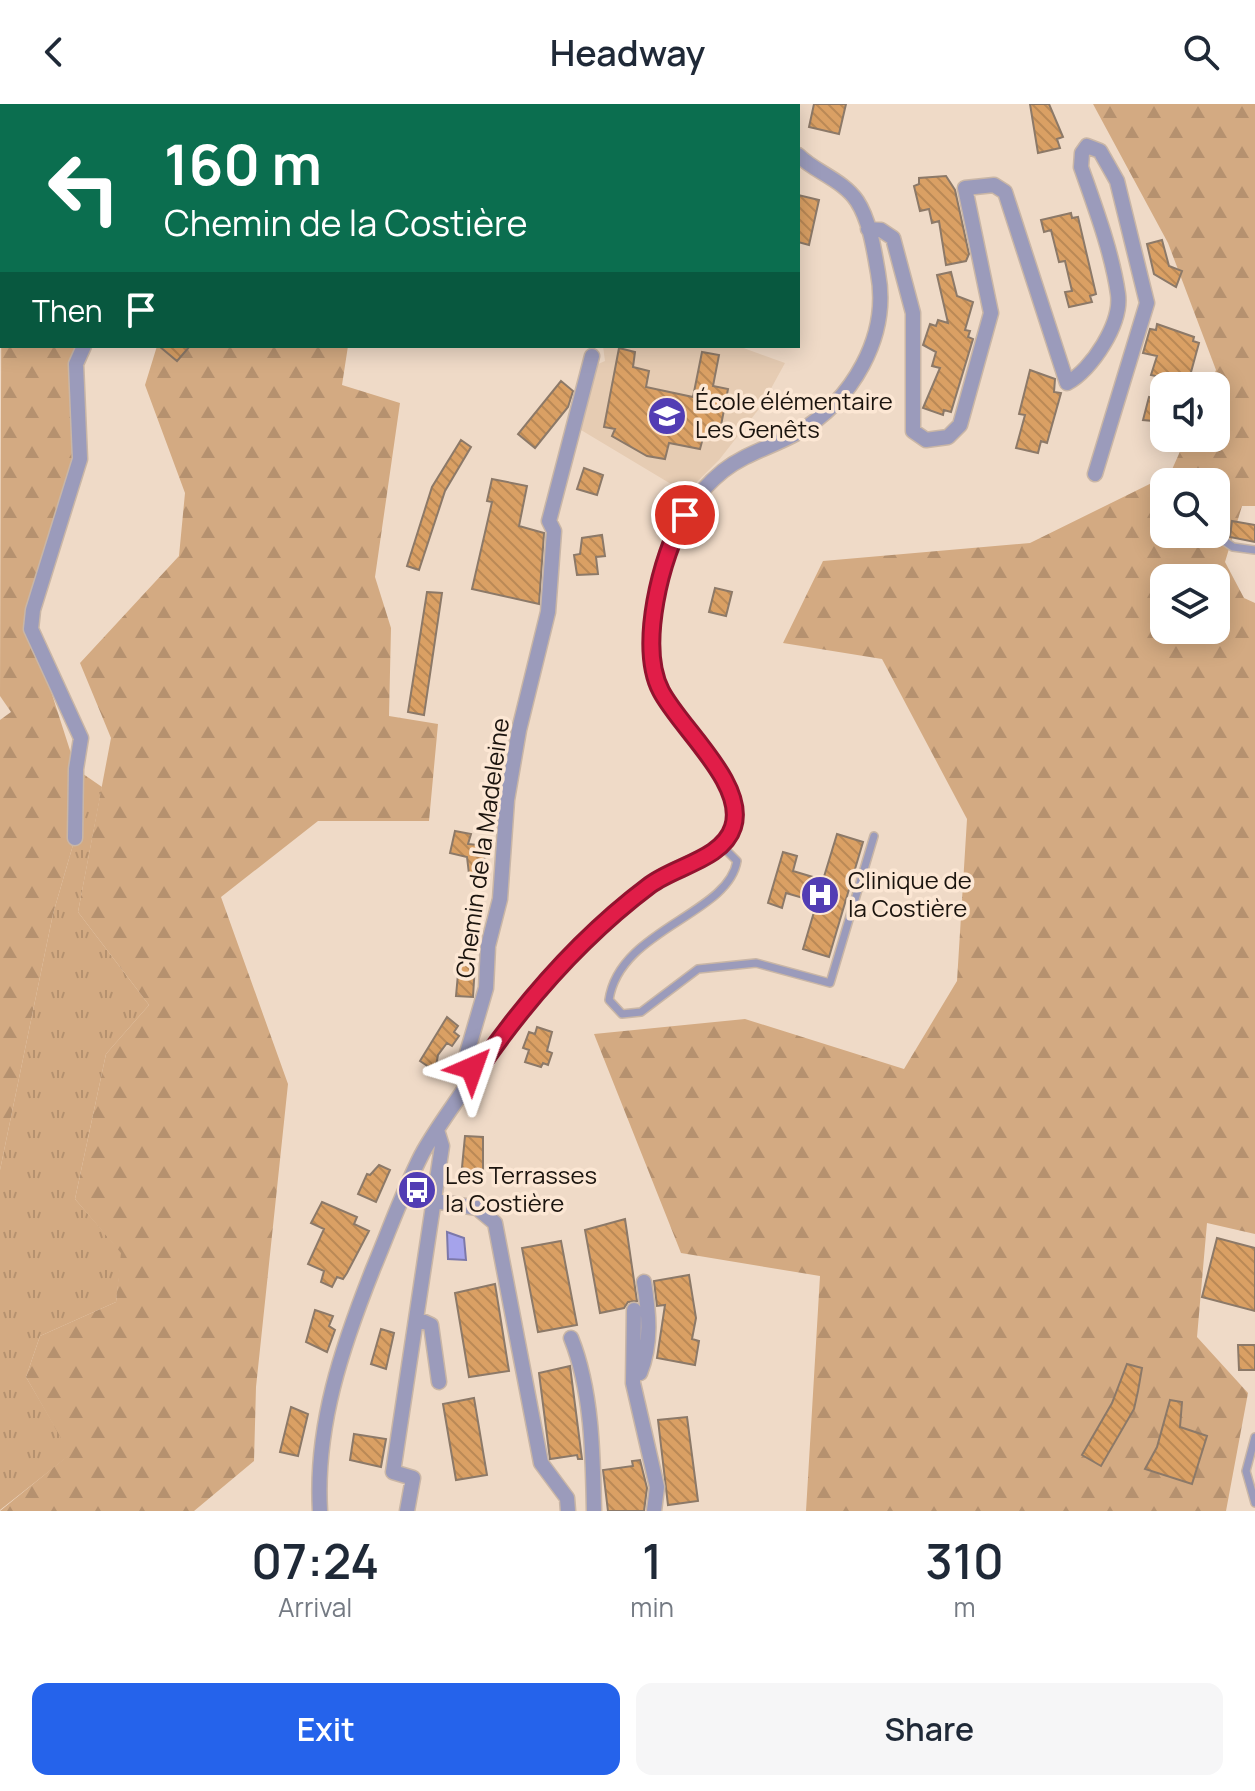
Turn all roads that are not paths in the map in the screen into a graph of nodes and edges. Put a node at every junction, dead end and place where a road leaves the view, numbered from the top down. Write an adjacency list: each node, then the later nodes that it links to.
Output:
1 (800, 156): 2 (street)
2 (868, 229): 5 (street); 10 (street)
3 (83, 348): 9 (street)
4 (594, 351): 11 (street, Chemin de la Madeleine)
5 (1095, 474)
6 (1230, 545): 7 (lane)
7 (1255, 550)
8 (874, 836): 10 (lane)
9 (75, 838)
10 (721, 845): 11 (street)
11 (477, 1071): 12 (street)
12 (437, 1130): 13 (street); 22 (street)
13 (435, 1201): 16 (street); 24 (street)
14 (644, 1282): 19 (street)
15 (634, 1310): 19 (street)
16 (418, 1319): 18 (street); 23 (street)
17 (571, 1338): 25 (street)
18 (439, 1382)
19 (633, 1383): 26 (street)
20 (1255, 1437): 21 (lane)
21 (1255, 1503)
22 (320, 1511)
23 (407, 1511)
24 (568, 1511)
25 (594, 1511)
26 (654, 1511)

